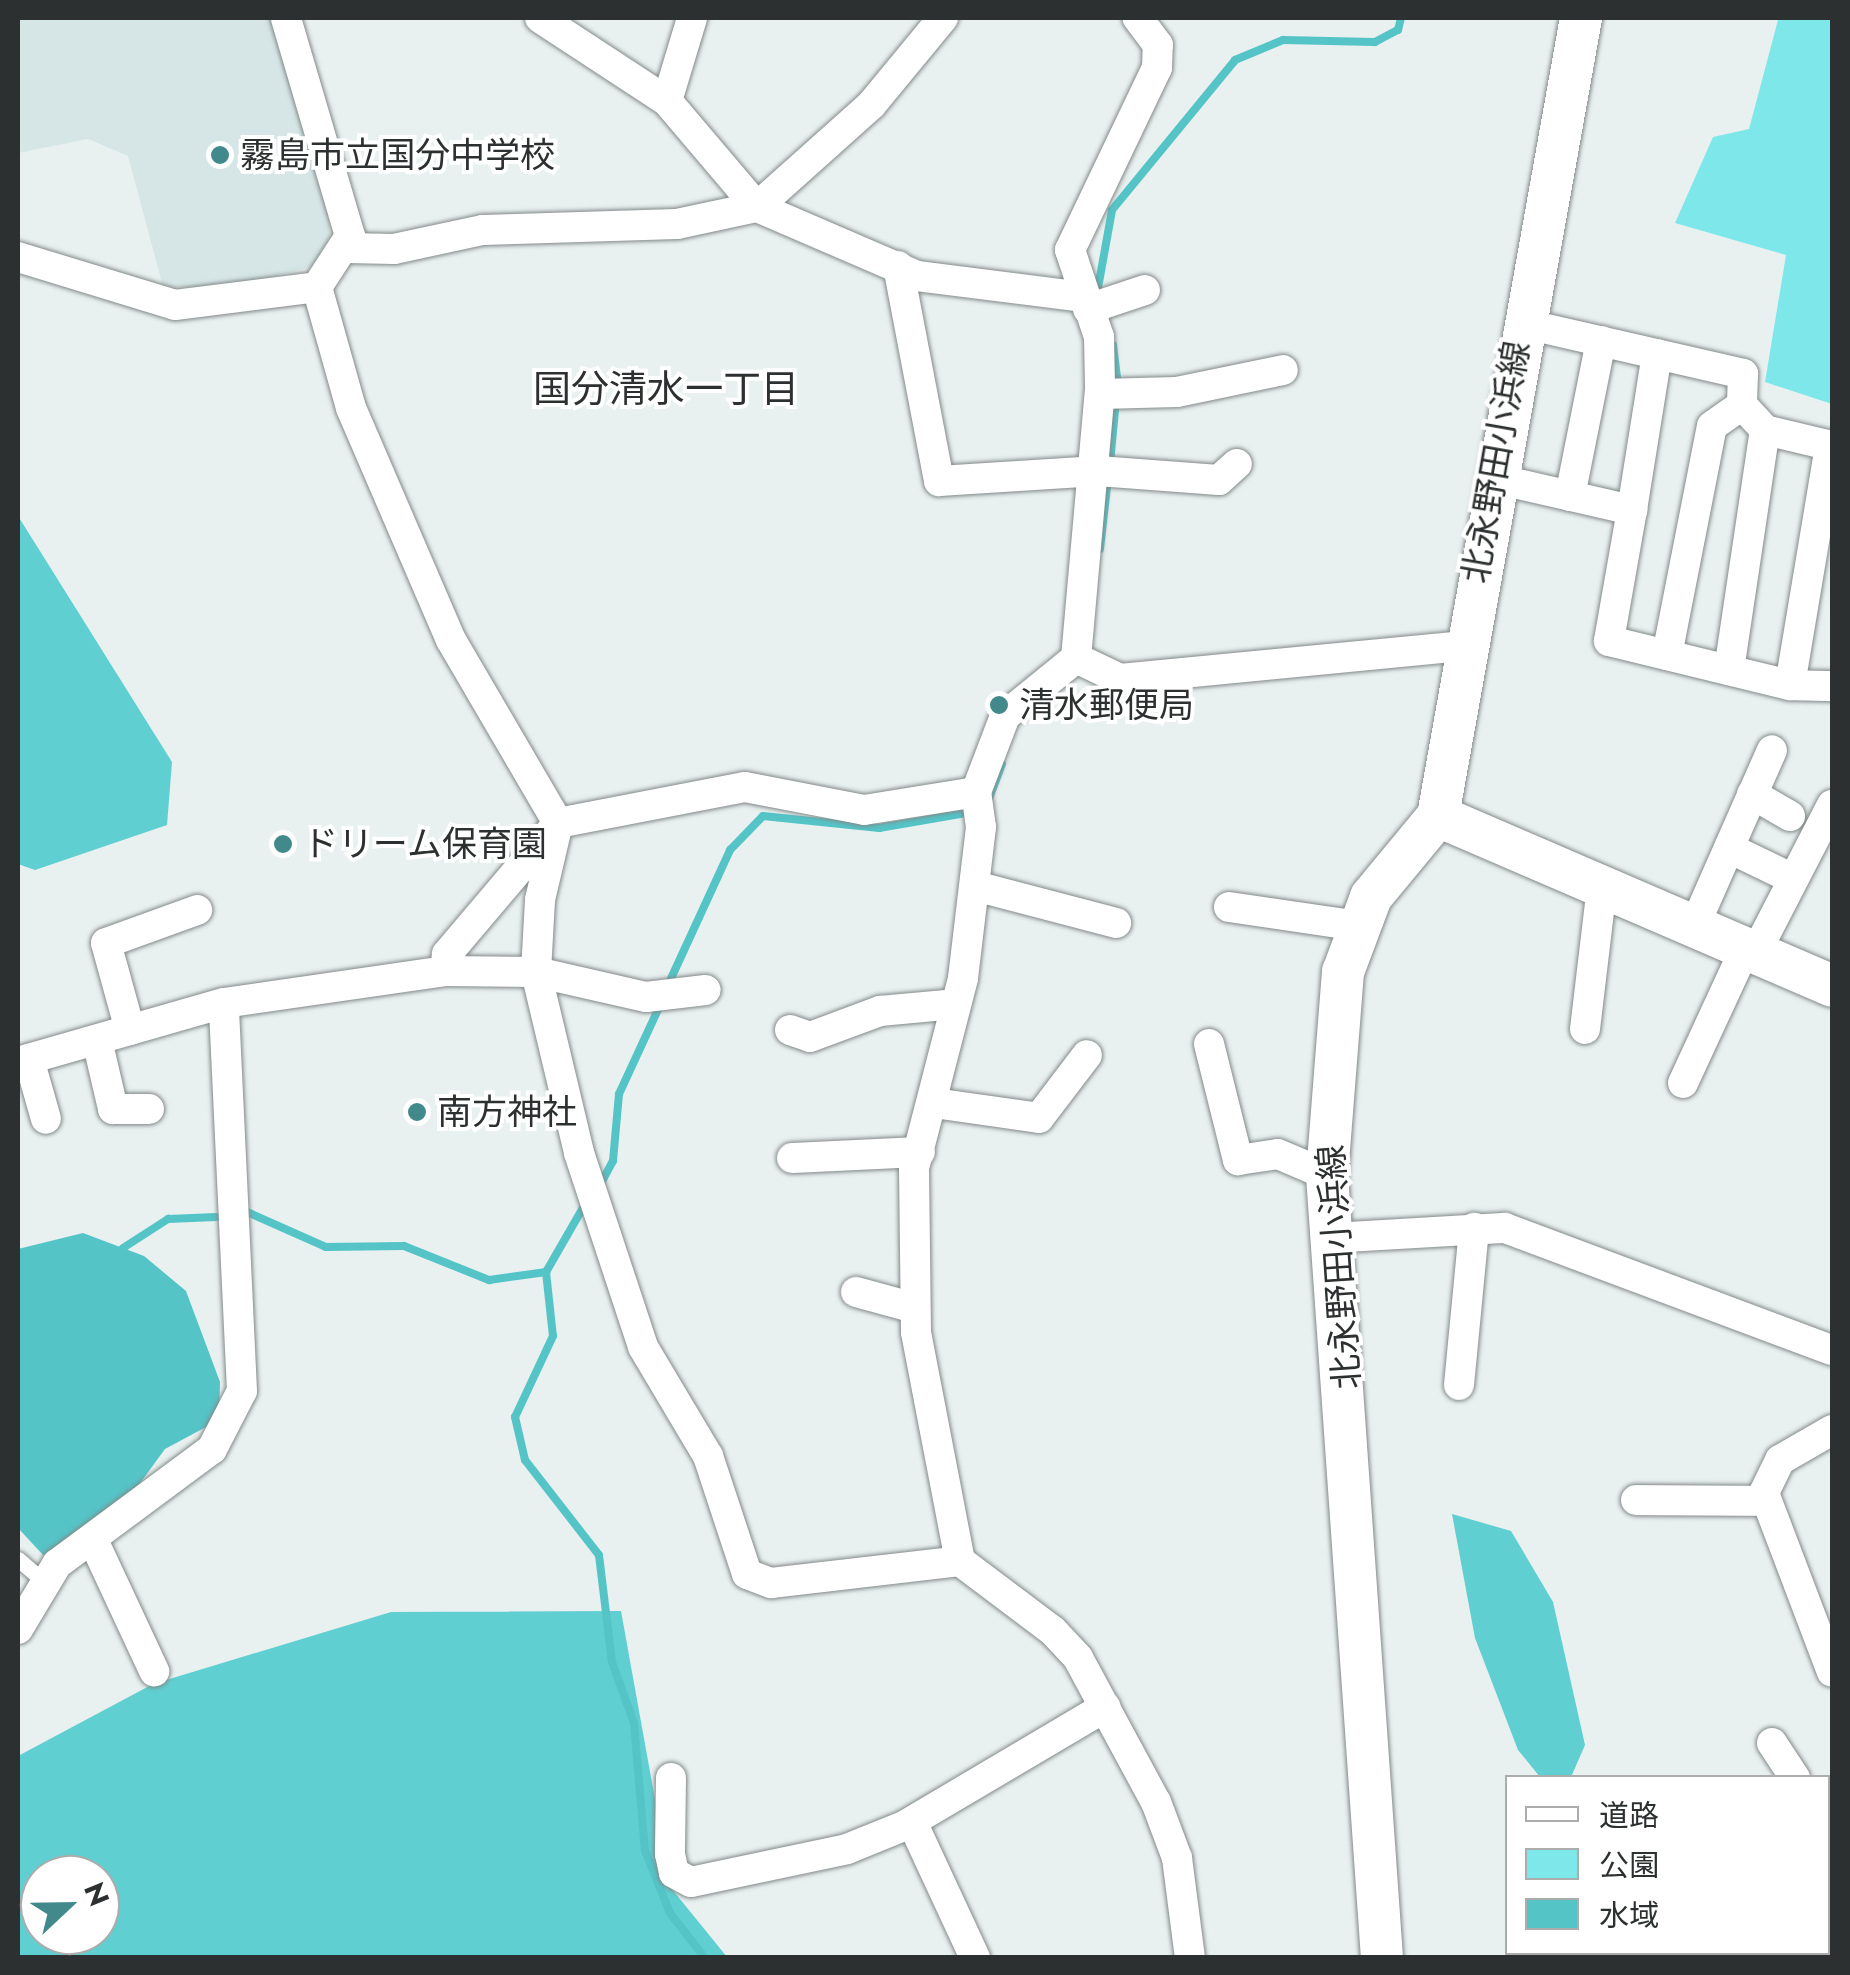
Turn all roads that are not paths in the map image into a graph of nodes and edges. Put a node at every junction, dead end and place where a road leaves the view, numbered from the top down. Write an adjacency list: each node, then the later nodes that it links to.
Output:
1 (286, 18): 9 (street)
2 (540, 18): 7 (street)
3 (692, 18): 7 (street)
4 (944, 18): 8 (street)
5 (1138, 18): 14 (street)
6 (1581, 18): 15 (main road, 北永野田小浜線)
7 (667, 101): 8 (street)
8 (757, 208): 9 (street); 11 (street)
9 (346, 248): 12 (street)
10 (18, 256): 12 (street)
11 (898, 266): 14 (street); 24 (street)
12 (317, 288): 40 (street)
13 (1131, 293): 14 (street)
14 (1086, 303): 19 (street)
15 (1520, 323): 16 (street); 25 (main road, 北永野田小浜線)
16 (1601, 341): 17 (street); 26 (street)
17 (1657, 354): 20 (street); 27 (street)
18 (1282, 370): 19 (street)
19 (1101, 394): 24 (street)
20 (1742, 405): 21 (street); 29 (street)
21 (1765, 430): 22 (street); 31 (street)
22 (1831, 446): 32 (street)
23 (1237, 464): 24 (street)
24 (1098, 472): 30 (street)
25 (1492, 478): 26 (street); 28 (main road, 北永野田小浜線)
26 (1570, 496): 27 (street)
27 (1632, 510): 29 (street)
28 (1464, 646): 30 (street); 38 (main road, 北永野田小浜線)
29 (1667, 655): 31 (street)
30 (1090, 665): 35 (street)
31 (1729, 670): 32 (street)
32 (1790, 684): 33 (street)
33 (1832, 686)
34 (1772, 750): 36 (street)
35 (976, 792): 40 (street); 43 (street)
36 (1752, 794): 39 (street); 41 (street)
37 (1832, 805): 42 (street)
38 (1438, 816): 44 (main road); 48 (main road, 北永野田小浜線)
39 (1790, 816)
40 (558, 823): 51 (street); 52 (street)
41 (1729, 848): 42 (street); 49 (street)
42 (1791, 878): 50 (street)
43 (975, 886): 47 (street); 56 (street)
44 (1602, 887): 49 (main road); 57 (street)
45 (1229, 907): 48 (street)
46 (197, 910): 58 (street)
47 (1116, 924)
48 (1360, 926): 70 (main road, 北永野田小浜線)
49 (1694, 927): 50 (main road)
50 (1750, 951): 53 (main road); 64 (street)
51 (445, 971): 52 (street); 55 (street)
52 (536, 972): 54 (street); 82 (street)
53 (1832, 986)
54 (706, 990)
55 (224, 1003): 58 (street); 80 (street)
56 (955, 1004): 59 (street); 65 (street)
57 (1585, 1029)
58 (130, 1030): 60 (street)
59 (790, 1030)
60 (97, 1040): 63 (street); 66 (street)
61 (1209, 1044): 70 (street)
62 (1087, 1054): 65 (street)
63 (23, 1060): 67 (street)
64 (1683, 1083)
65 (934, 1103): 68 (street)
66 (149, 1108)
67 (46, 1119)
68 (920, 1152): 69 (street); 74 (street)
69 (792, 1158)
70 (1327, 1175): 72 (main road, 北永野田小浜線)
71 (1474, 1228): 72 (street); 75 (street); 76 (street)
72 (1330, 1238): 94 (main road, 北永野田小浜線)
73 (856, 1292): 74 (street)
74 (915, 1308): 82 (street)
75 (1832, 1350)
76 (1459, 1385)
77 (1832, 1430): 79 (street)
78 (1636, 1500): 79 (street)
79 (1766, 1500): 86 (street)
80 (93, 1540): 83 (street); 85 (street)
81 (18, 1558): 83 (lane)
82 (960, 1560): 87 (street)
83 (43, 1581): 84 (street)
84 (18, 1629)
85 (154, 1671)
86 (1832, 1672)
87 (1104, 1708): 91 (street); 93 (street)
88 (1772, 1744): 89 (street)
89 (1793, 1775)
90 (671, 1778): 91 (street)
91 (912, 1822): 92 (street)
92 (975, 1958)
93 (1190, 1958)
94 (1382, 1958)

